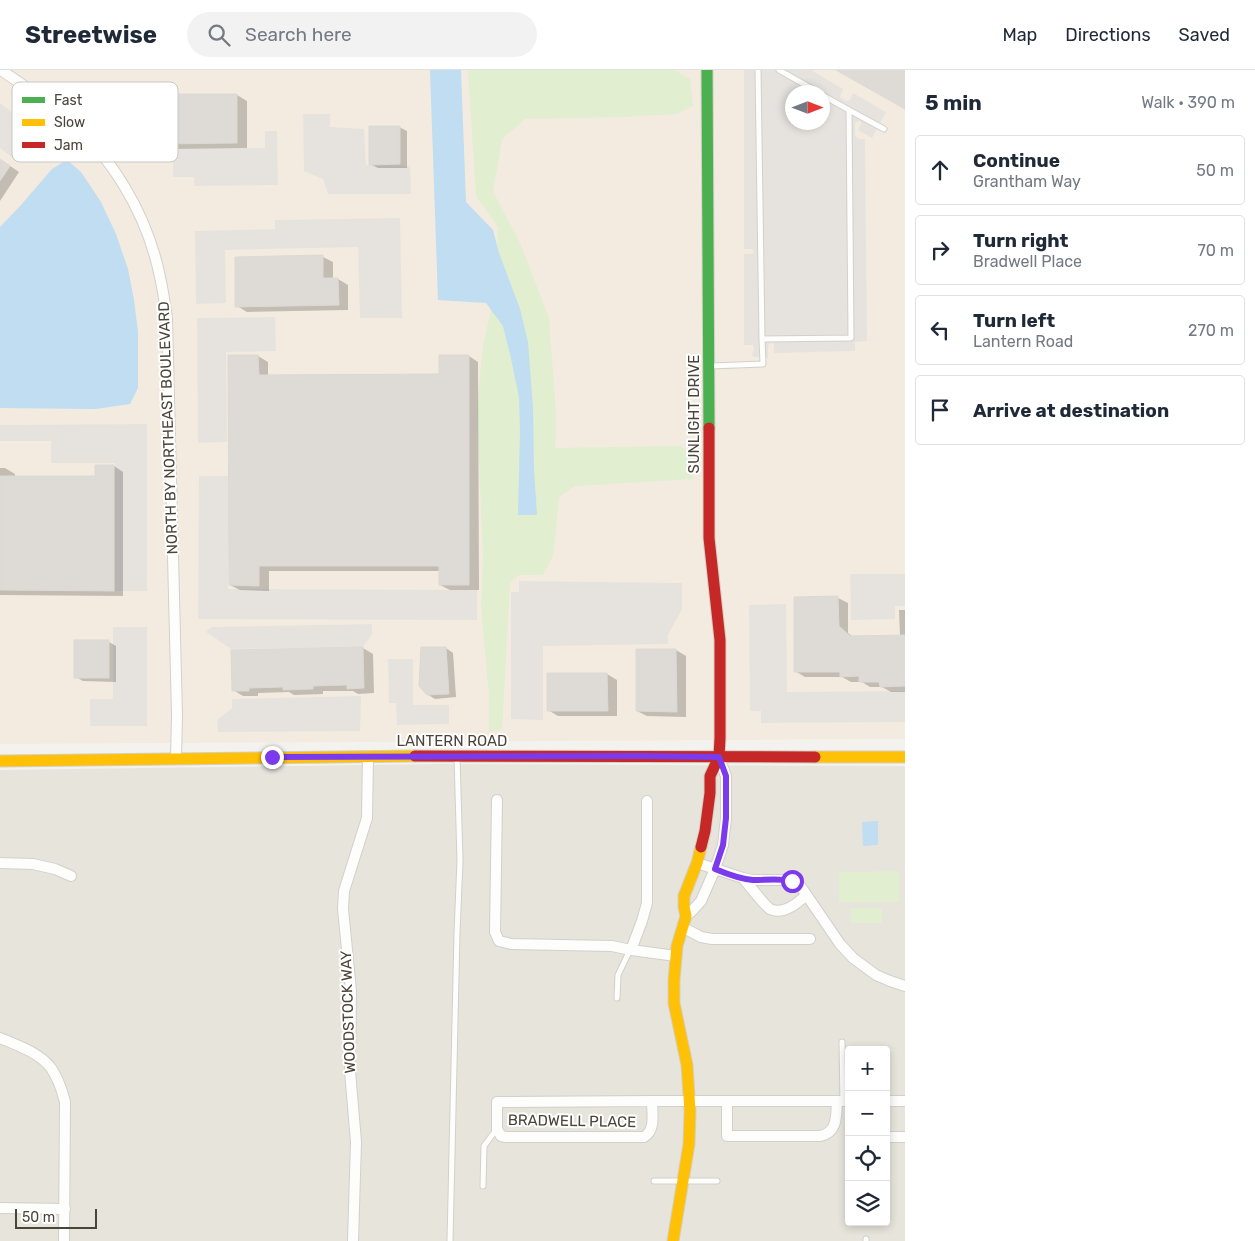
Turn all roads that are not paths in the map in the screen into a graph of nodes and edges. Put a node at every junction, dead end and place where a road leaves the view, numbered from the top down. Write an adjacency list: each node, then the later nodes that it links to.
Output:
1 (1, 70): 5 (street, NORTH BY NORTHEAST BOULEVARD)
2 (707, 70): 12 (street, SUNLIGHT DRIVE)
3 (758, 70): 11 (lane)
4 (779, 70): 6 (lane)
5 (18, 82)
6 (806, 85)
7 (830, 99): 8 (lane)
8 (849, 110): 9 (lane); 11 (lane)
9 (884, 130)
10 (108, 162): 17 (street, NORTH BY NORTHEAST BOULEVARD)
11 (762, 339): 12 (lane)
12 (709, 366): 15 (street, SUNLIGHT DRIVE)
13 (368, 756): 14 (street, LANTERN ROAD); 17 (street, LANTERN ROAD); 52 (street, WOODSTOCK WAY)
14 (457, 756): 15 (street, LANTERN ROAD); 53 (lane)
15 (719, 757): 16 (street, LANTERN ROAD); 22 (street); 23 (street)
16 (905, 757)
17 (176, 759): 18 (street, LANTERN ROAD)
18 (0, 761)
19 (497, 800): 30 (street)
20 (646, 801): 30 (street)
21 (0, 863): 24 (street)
22 (697, 863): 23 (street); 27 (street)
23 (715, 869): 25 (street); 27 (street)
24 (71, 876)
25 (743, 878): 26 (street); 26 (street)
26 (806, 895): 32 (street)
27 (686, 916): 28 (street)
28 (682, 927): 29 (street); 31 (street)
29 (810, 939)
30 (631, 950): 31 (street); 33 (lane)
31 (676, 956): 40 (street)
32 (905, 986)
33 (617, 998)
34 (0, 1038): 50 (street)
35 (842, 1042): 38 (lane)
36 (905, 1100): 39 (street)
37 (652, 1101): 40 (street, BRADWELL PLACE); 42 (street, BRADWELL PLACE); 42 (street, BRADWELL PLACE)
38 (843, 1101): 41 (street, BRADWELL PLACE); 41 (street)
39 (890, 1101)
40 (690, 1102): 41 (street, BRADWELL PLACE); 46 (street)
41 (727, 1102)
42 (497, 1129): 48 (lane)
43 (890, 1137): 44 (street)
44 (905, 1137)
45 (654, 1181): 46 (lane)
46 (684, 1181): 47 (lane); 54 (street)
47 (717, 1181)
48 (482, 1186)
49 (0, 1208): 50 (street)
50 (65, 1208): 51 (street)
51 (64, 1241)
52 (354, 1241)
53 (450, 1241)
54 (673, 1241)

